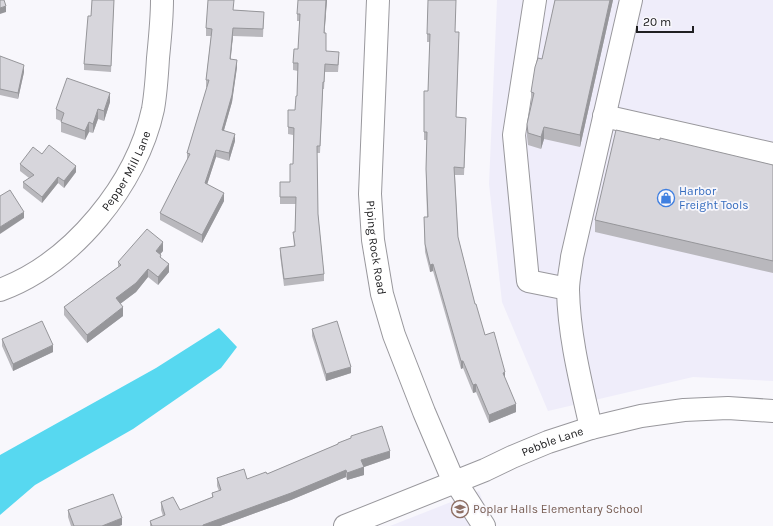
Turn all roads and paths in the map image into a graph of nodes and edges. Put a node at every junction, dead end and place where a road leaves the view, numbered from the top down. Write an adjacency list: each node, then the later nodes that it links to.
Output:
1 (162, 0): 8 (street, Pepper Mill Lane)
2 (378, 0): 11 (street, Piping Rock Road)
3 (535, 0): 7 (street)
4 (631, 0): 5 (street)
5 (604, 116): 6 (street); 7 (street)
6 (773, 154)
7 (568, 289): 10 (street)
8 (0, 290)
9 (773, 410): 10 (street, Pebble Lane)
10 (591, 428): 11 (street, Pebble Lane)
11 (456, 482): 12 (street, Pebble Lane); 13 (street, Piping Rock Road)
12 (345, 526)
13 (484, 526)

